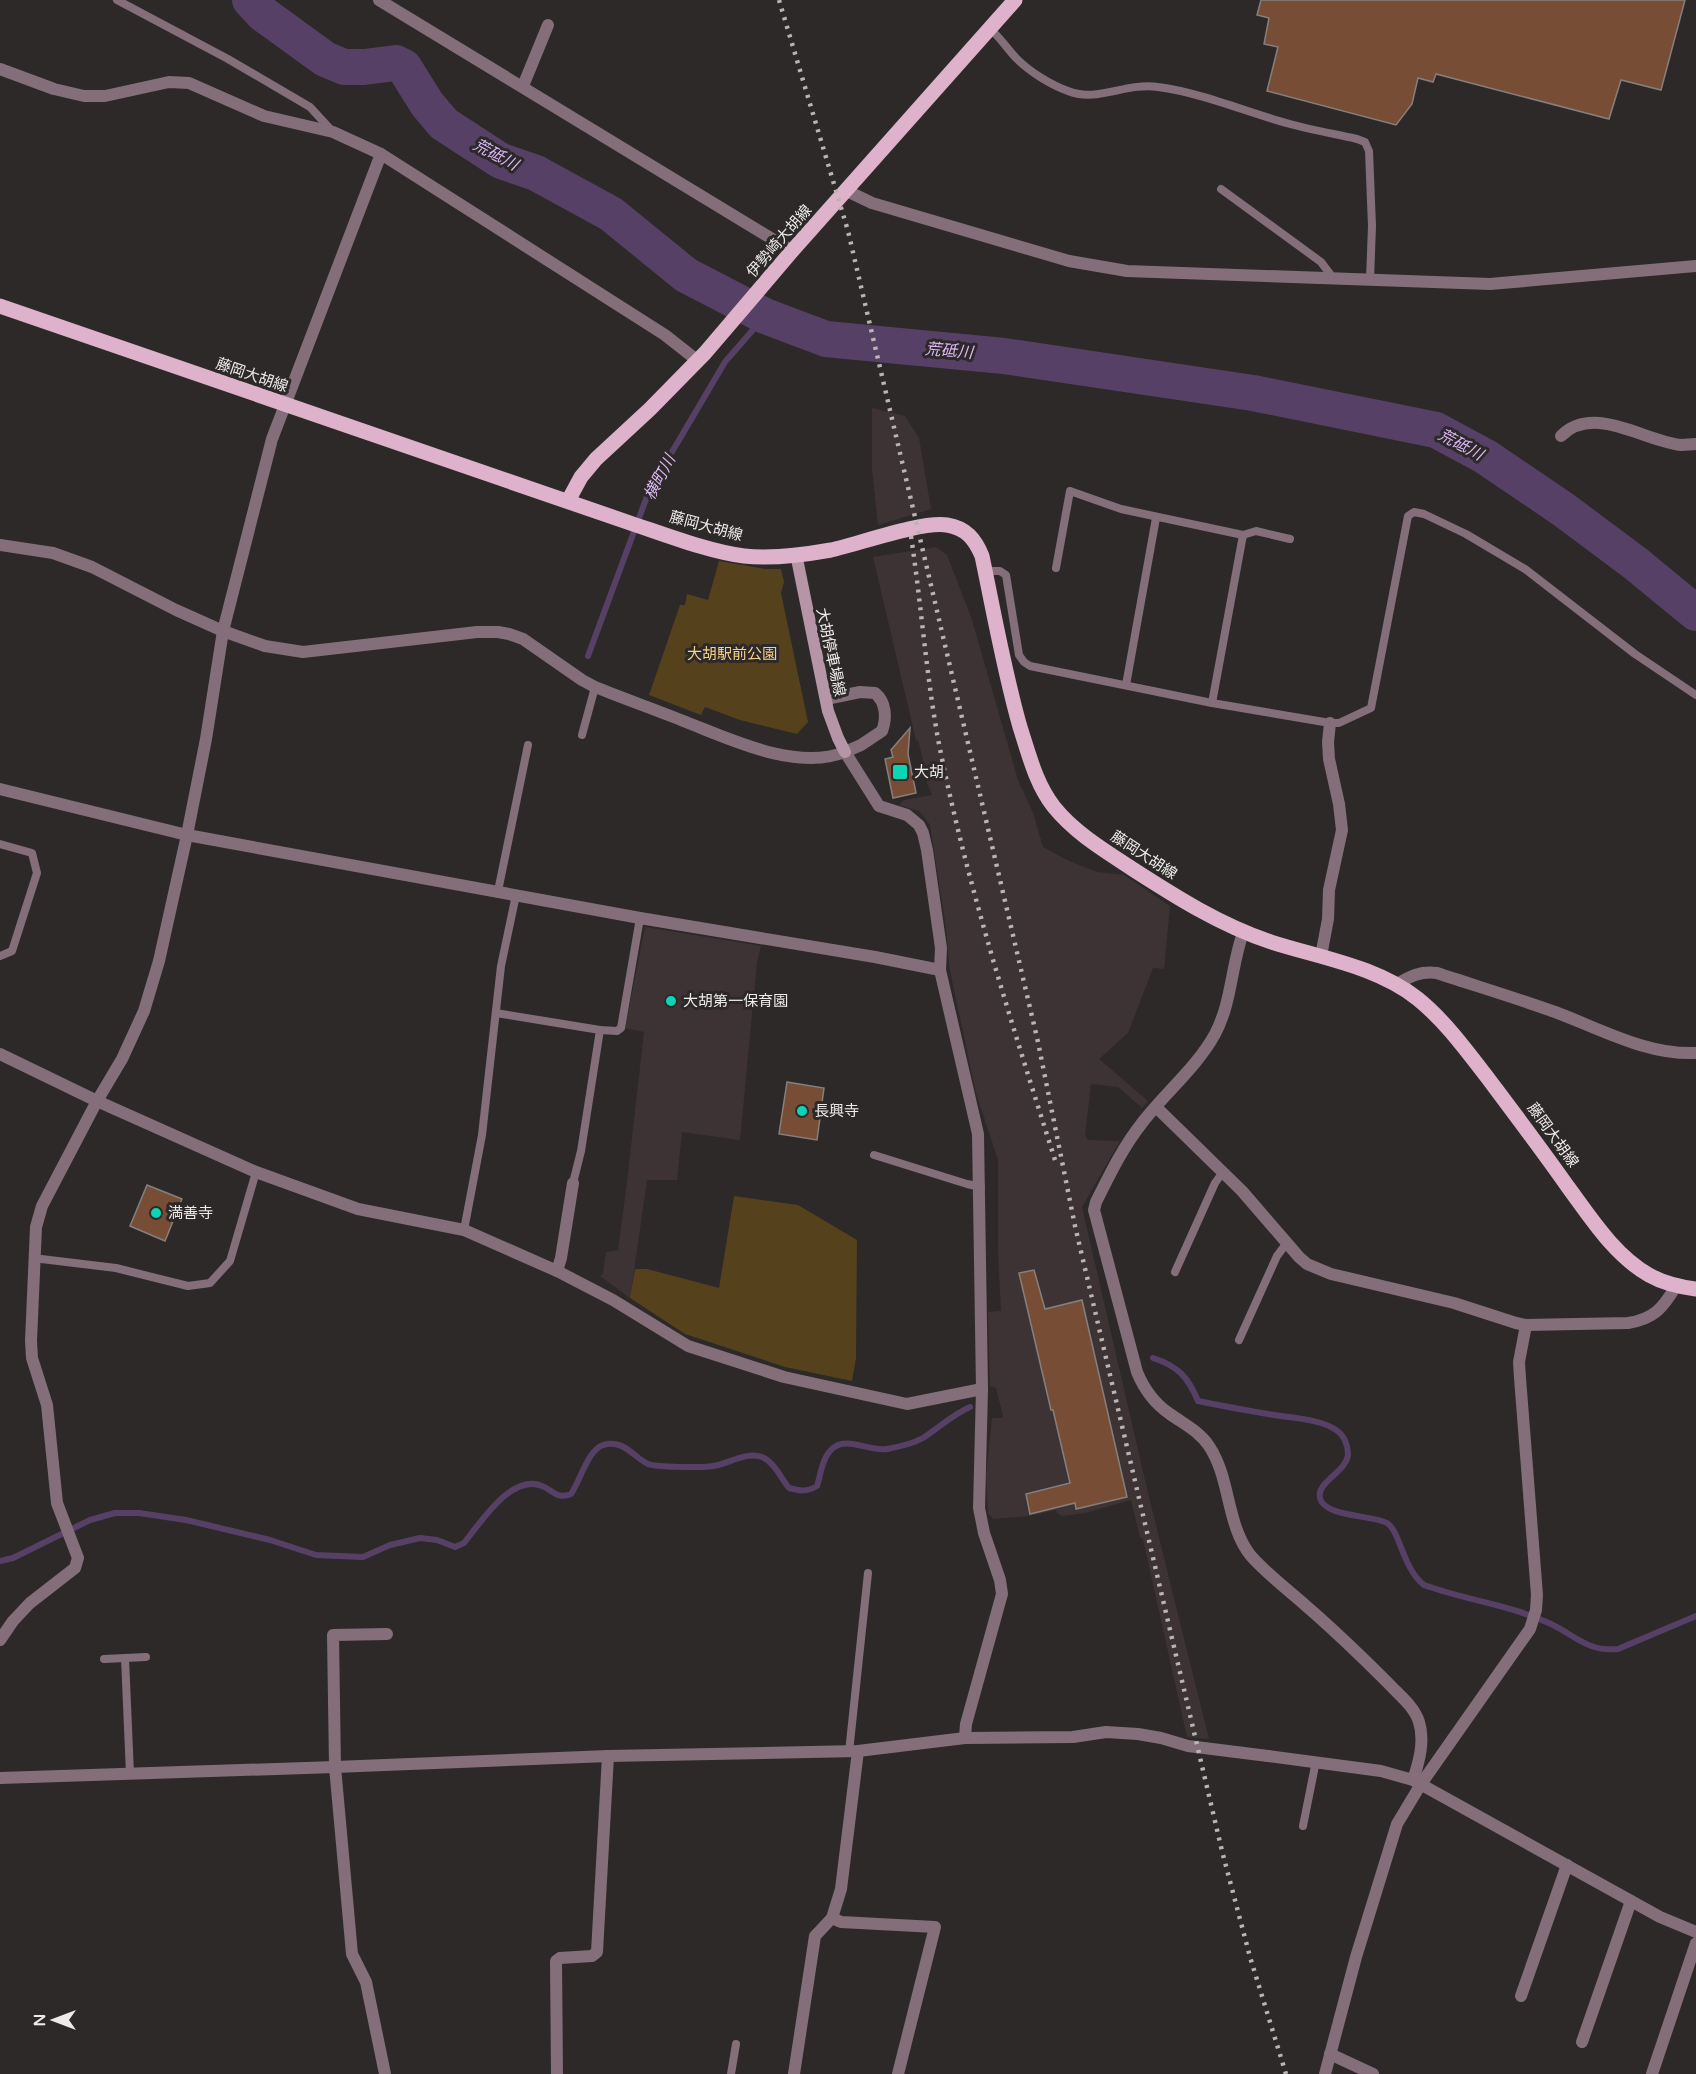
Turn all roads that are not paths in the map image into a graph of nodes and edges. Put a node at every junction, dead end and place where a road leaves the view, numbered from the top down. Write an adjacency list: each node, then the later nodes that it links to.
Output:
1 (117, 0): 8 (lane)
2 (380, 0): 7 (street)
3 (1015, 0): 5 (main road, 伊勢崎大胡線)
4 (548, 25): 7 (street)
5 (990, 29): 11 (main road, 伊勢崎大胡線); 15 (lane)
6 (0, 69): 8 (street)
7 (523, 86): 12 (street)
8 (333, 132): 9 (street)
9 (381, 154): 17 (street); 18 (street)
10 (1221, 189): 14 (lane)
11 (847, 191): 12 (main road, 伊勢崎大胡線); 14 (street)
12 (790, 254): 17 (main road, 伊勢崎大胡線)
13 (1696, 266): 15 (street)
14 (1333, 278): 15 (street)
15 (1370, 280)
16 (0, 306): 18 (main road, 藤岡大胡線)
17 (702, 357): 21 (main road, 伊勢崎大胡線)
18 (284, 405): 21 (main road, 藤岡大胡線); 29 (street)
19 (1561, 436): 20 (street)
20 (1696, 444)
21 (568, 501): 26 (main road, 藤岡大胡線)
22 (1156, 518): 23 (lane); 27 (lane); 30 (lane)
23 (1243, 535): 24 (lane); 34 (lane)
24 (1290, 539)
25 (0, 545): 29 (street)
26 (796, 554): 28 (main road, 藤岡大胡線); 33 (main road, 大胡停車場線)
27 (1056, 568)
28 (985, 571): 30 (lane); 45 (main road, 藤岡大胡線)
29 (223, 631): 31 (street); 40 (street)
30 (1126, 686): 34 (lane)
31 (596, 687): 36 (lane); 38 (street)
32 (1696, 695): 35 (lane)
33 (826, 699): 38 (main road, 大胡停車場線); 38 (street)
34 (1212, 703): 35 (lane)
35 (1330, 723): 47 (street)
36 (582, 735)
37 (528, 745): 42 (lane)
38 (845, 752): 48 (street)
39 (0, 789): 40 (street)
40 (187, 835): 42 (street); 54 (street)
41 (0, 844): 46 (lane)
42 (498, 891): 43 (street)
43 (516, 895): 44 (street); 50 (lane)
44 (640, 918): 48 (street); 51 (lane)
45 (1243, 933): 47 (main road, 藤岡大胡線); 55 (street)
46 (0, 956)
47 (1321, 956): 49 (main road, 藤岡大胡線)
48 (940, 970): 60 (street)
49 (1397, 984): 52 (street); 66 (main road, 藤岡大胡線)
50 (496, 1013): 51 (lane); 61 (lane)
51 (600, 1029): 59 (lane)
52 (1696, 1053)
53 (0, 1054): 54 (street)
54 (97, 1101): 57 (street); 63 (street)
55 (1156, 1107): 58 (street); 84 (street)
56 (874, 1155): 60 (lane)
57 (256, 1172): 61 (street); 63 (lane)
58 (1223, 1172): 62 (street); 65 (lane)
59 (573, 1183): 64 (street)
60 (981, 1186): 70 (street)
61 (464, 1230): 64 (street)
62 (1286, 1244): 68 (street); 69 (lane)
63 (33, 1258): 73 (street)
64 (557, 1270): 70 (street)
65 (1175, 1272)
66 (1676, 1286): 67 (main road, 藤岡大胡線); 68 (street)
67 (1696, 1289)
68 (1526, 1325): 84 (street)
69 (1239, 1340)
70 (982, 1389): 77 (street)
71 (868, 1573): 78 (lane)
72 (387, 1634): 81 (street)
73 (0, 1640)
74 (146, 1657): 75 (lane)
75 (125, 1658): 76 (lane); 82 (lane)
76 (104, 1659)
77 (965, 1738): 78 (street); 80 (street)
78 (854, 1751): 79 (street); 88 (street)
79 (608, 1756): 81 (street); 96 (street)
80 (1316, 1761): 84 (street); 85 (lane)
81 (335, 1767): 82 (street); 95 (street)
82 (130, 1774): 83 (street)
83 (0, 1778)
84 (1417, 1782): 86 (street); 94 (street)
85 (1303, 1826)
86 (1567, 1865): 87 (street); 91 (street)
87 (1631, 1901): 89 (street); 92 (street)
88 (832, 1918): 98 (street); 99 (street)
89 (1696, 1932)
90 (1696, 1943): 102 (street)
91 (1521, 1996)
92 (1582, 2042)
93 (736, 2044): 97 (lane)
94 (1330, 2054): 100 (street); 101 (street)
95 (385, 2074)
96 (557, 2074)
97 (731, 2074)
98 (794, 2074)
99 (898, 2074)
100 (1325, 2074)
101 (1373, 2074)
102 (1652, 2074)

